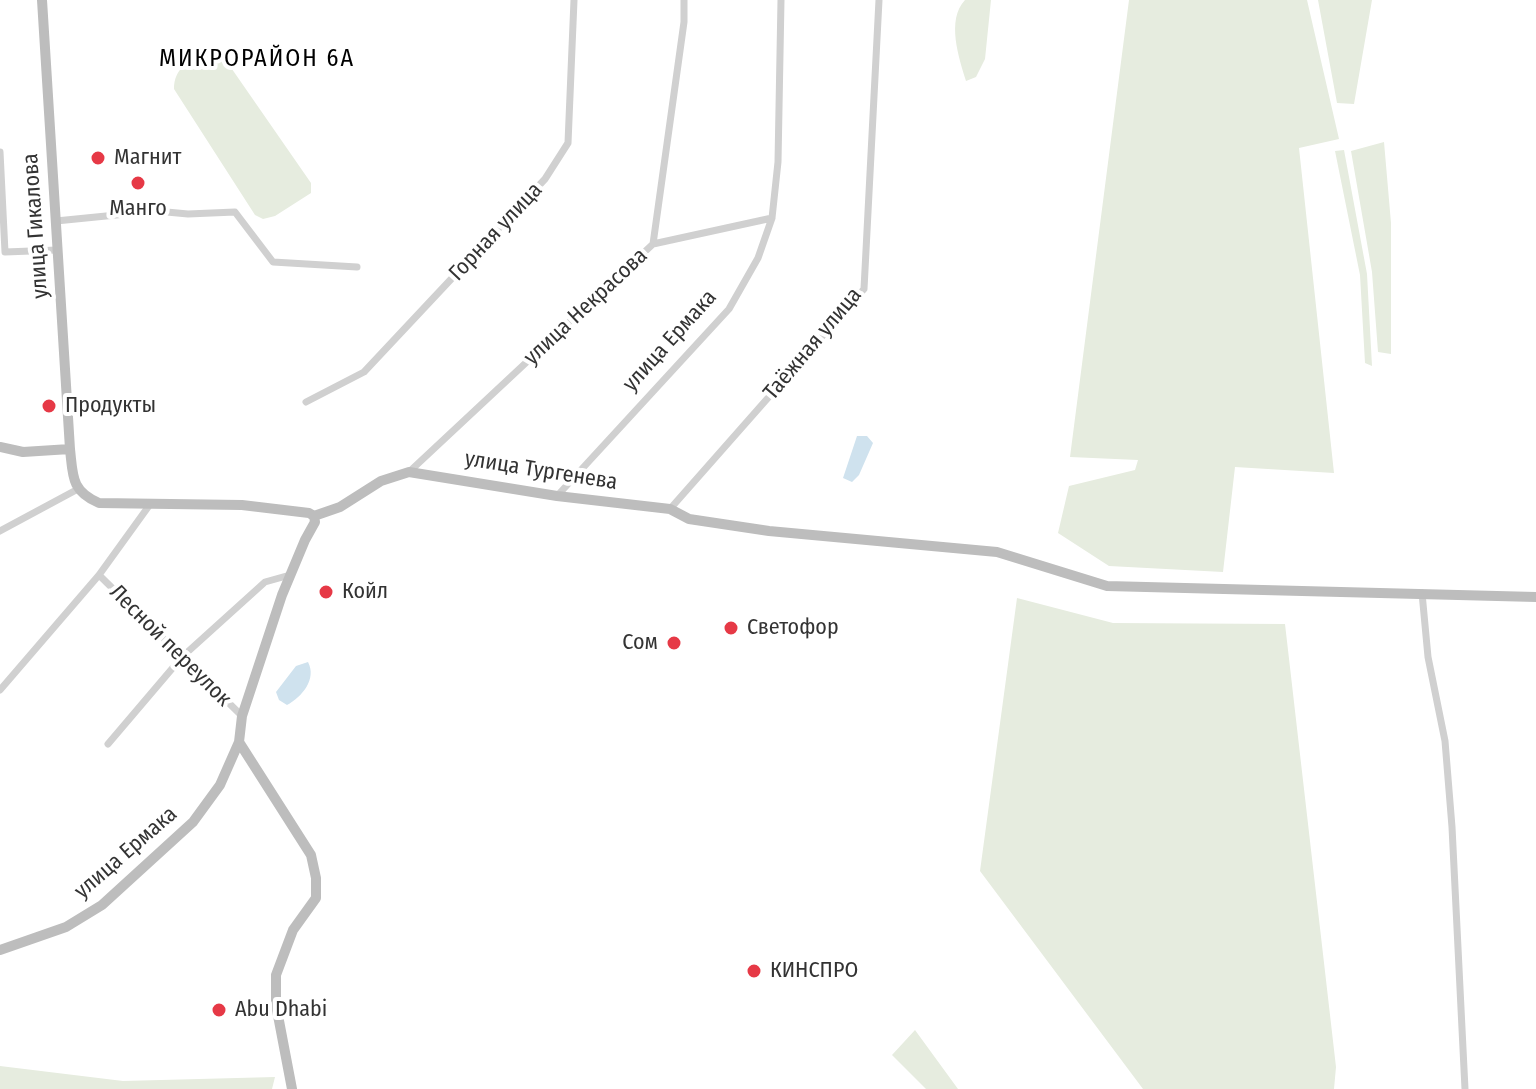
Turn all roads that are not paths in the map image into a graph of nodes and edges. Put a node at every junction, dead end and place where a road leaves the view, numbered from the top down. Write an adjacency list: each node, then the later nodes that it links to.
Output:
1 (42, 0): 8 (street, улица Гикалова)
2 (574, 0): 12 (street, Горная улица)
3 (684, 0): 9 (street, улица Некрасова)
4 (781, 0): 7 (street, улица Ермака)
5 (879, 0): 19 (street, Таёжная улица)
6 (0, 152): 10 (street)
7 (772, 218): 9 (street); 17 (street, улица Ермака)
8 (56, 221): 10 (street, улица Гикалова); 11 (street)
9 (653, 244): 15 (street, улица Некрасова)
10 (57, 250): 14 (street, улица Гикалова)
11 (357, 267)
12 (306, 402)
13 (0, 447): 14 (street)
14 (70, 449): 16 (street, улица Гикалова)
15 (409, 472): 17 (street, улица Тургенева); 20 (street)
16 (78, 489): 18 (street); 21 (street)
17 (557, 496): 19 (street, улица Тургенева)
18 (151, 503): 20 (street); 22 (street)
19 (670, 509): 24 (street, улица Тургенева)
20 (314, 516): 23 (street, улица Ермака)
21 (0, 531)
22 (99, 575): 26 (street, Лесной переулок); 27 (street)
23 (290, 575): 26 (street); 28 (street, улица Ермака)
24 (1422, 593): 25 (street, улица Тургенева); 33 (street)
25 (1536, 597)
26 (182, 657): 28 (street, Лесной переулок); 30 (street)
27 (0, 690)
28 (242, 716): 29 (street, улица Ермака)
29 (239, 742): 31 (street, улица Ермака); 32 (street)
30 (108, 744)
31 (0, 950)
32 (292, 1089)
33 (1465, 1089)

